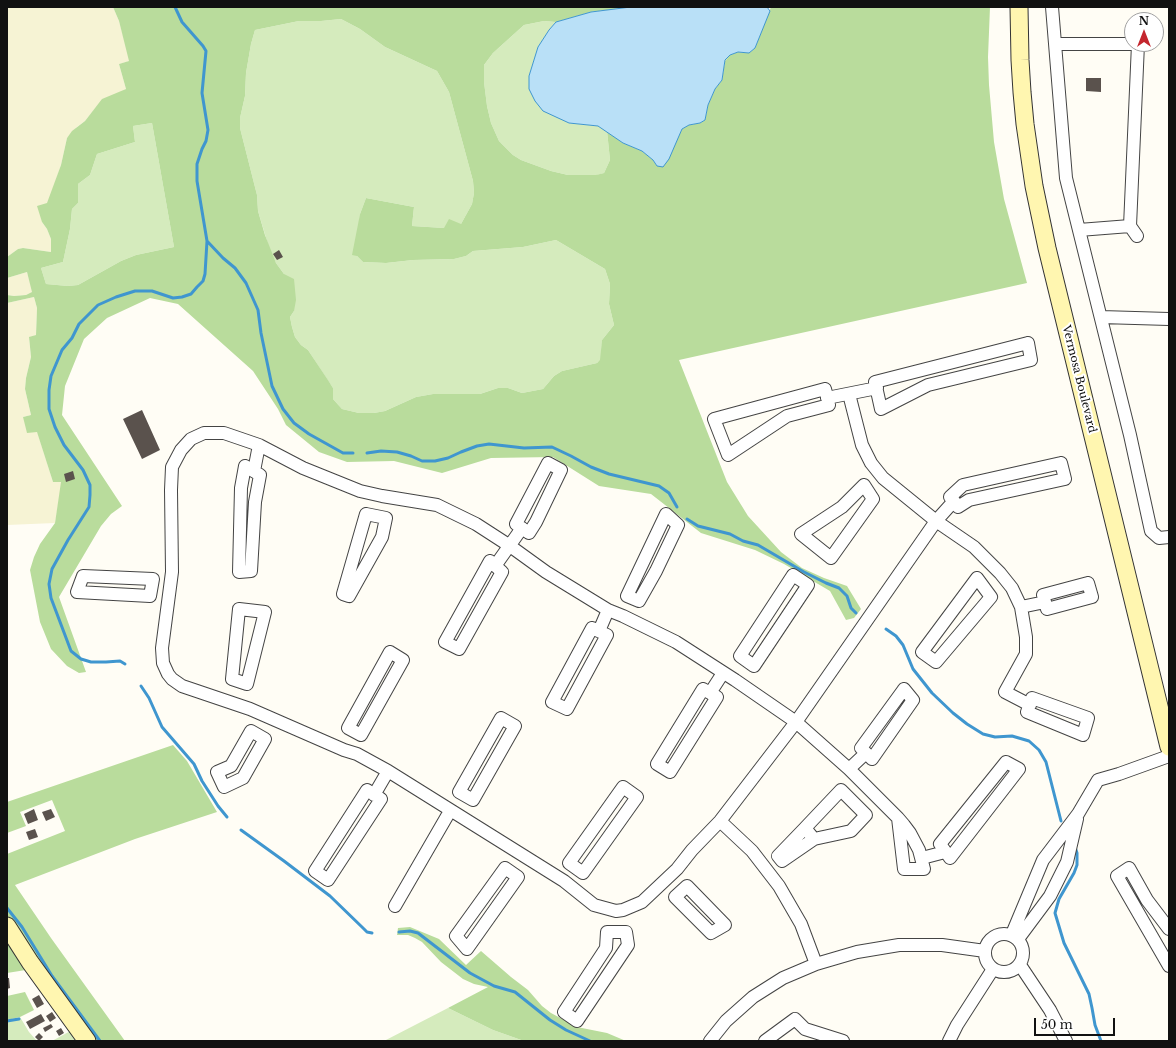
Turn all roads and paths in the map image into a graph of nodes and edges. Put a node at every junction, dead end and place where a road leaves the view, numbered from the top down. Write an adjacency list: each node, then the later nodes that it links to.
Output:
1 (1019, 7): 47 (main road, Vermosa Boulevard)
2 (1052, 7): 3 (street)
3 (1055, 44): 4 (street); 7 (street)
4 (1124, 44)
5 (1138, 52): 6 (street)
6 (1130, 226): 7 (street); 8 (street)
7 (1079, 230): 9 (street)
8 (1137, 236)
9 (1101, 317): 10 (street); 23 (street)
10 (1169, 319)
11 (877, 388): 11 (street); 12 (street)
12 (849, 394): 13 (street); 16 (street)
13 (827, 398): 13 (street)
14 (259, 445): 15 (street); 18 (street); 29 (street)
15 (254, 471): 15 (street)
16 (883, 478): 17 (street); 21 (street)
17 (868, 492): 17 (street)
18 (382, 496): 20 (street); 24 (street)
19 (954, 501): 19 (street); 21 (street)
20 (376, 516): 20 (street)
21 (936, 521): 26 (street); 44 (street)
22 (522, 528): 22 (street); 24 (street)
23 (1169, 537)
24 (510, 546): 25 (street); 33 (street)
25 (496, 566): 25 (street)
26 (1000, 573): 28 (street); 32 (street)
27 (151, 587): 27 (street); 29 (street)
28 (984, 587): 28 (street)
29 (170, 589): 41 (street)
30 (634, 599): 30 (street); 34 (street)
31 (1045, 602): 32 (street)
32 (1021, 607): 42 (street)
33 (608, 610): 34 (street); 35 (street)
34 (623, 616): 37 (street)
35 (599, 631): 35 (street)
36 (748, 662): 36 (street); 38 (street)
37 (723, 673): 38 (street); 40 (street)
38 (736, 680): 44 (street)
39 (240, 681): 39 (street); 41 (street)
40 (710, 693): 40 (street)
41 (233, 702): 43 (street)
42 (1030, 705): 42 (street)
43 (267, 716): 46 (street); 48 (street)
44 (796, 722): 51 (street); 60 (street)
45 (354, 732): 45 (street); 48 (street)
46 (258, 735): 46 (street)
47 (1169, 747)
48 (344, 750): 52 (street)
49 (866, 753): 49 (street); 51 (street)
50 (1169, 756): 58 (street)
51 (850, 769): 53 (street)
52 (388, 771): 54 (street); 57 (street)
53 (868, 788): 56 (street); 59 (street)
54 (374, 795): 54 (street)
55 (466, 796): 55 (street); 57 (street)
56 (853, 802): 61 (street); 62 (street)
57 (453, 812): 64 (street); 71 (street)
58 (1078, 814): 76 (street); 76 (street)
59 (898, 818): 65 (street); 65 (street)
60 (720, 821): 68 (street); 78 (street)
61 (805, 828): 62 (street); 62 (street)
62 (814, 838)
63 (946, 852): 63 (street); 65 (street)
64 (520, 854): 67 (street); 69 (street)
65 (922, 858)
66 (575, 868): 66 (street); 69 (street)
67 (512, 873): 67 (street)
68 (669, 878): 70 (street); 72 (street)
69 (564, 881): 72 (street)
70 (681, 891)
71 (395, 906)
72 (616, 911): 75 (street)
73 (7, 926): 82 (main road)
74 (1169, 929): 80 (street)
75 (616, 932): 75 (street)
76 (1015, 937): 77 (street); 79 (street)
77 (985, 951): 78 (street); 81 (street)
78 (816, 964): 83 (street)
79 (1020, 965): 81 (street); 87 (street)
80 (1168, 965)
81 (993, 968): 86 (street)
82 (87, 1041)
83 (710, 1041)
84 (765, 1041): 85 (street)
85 (843, 1041)
86 (949, 1041)
87 (1066, 1041)

